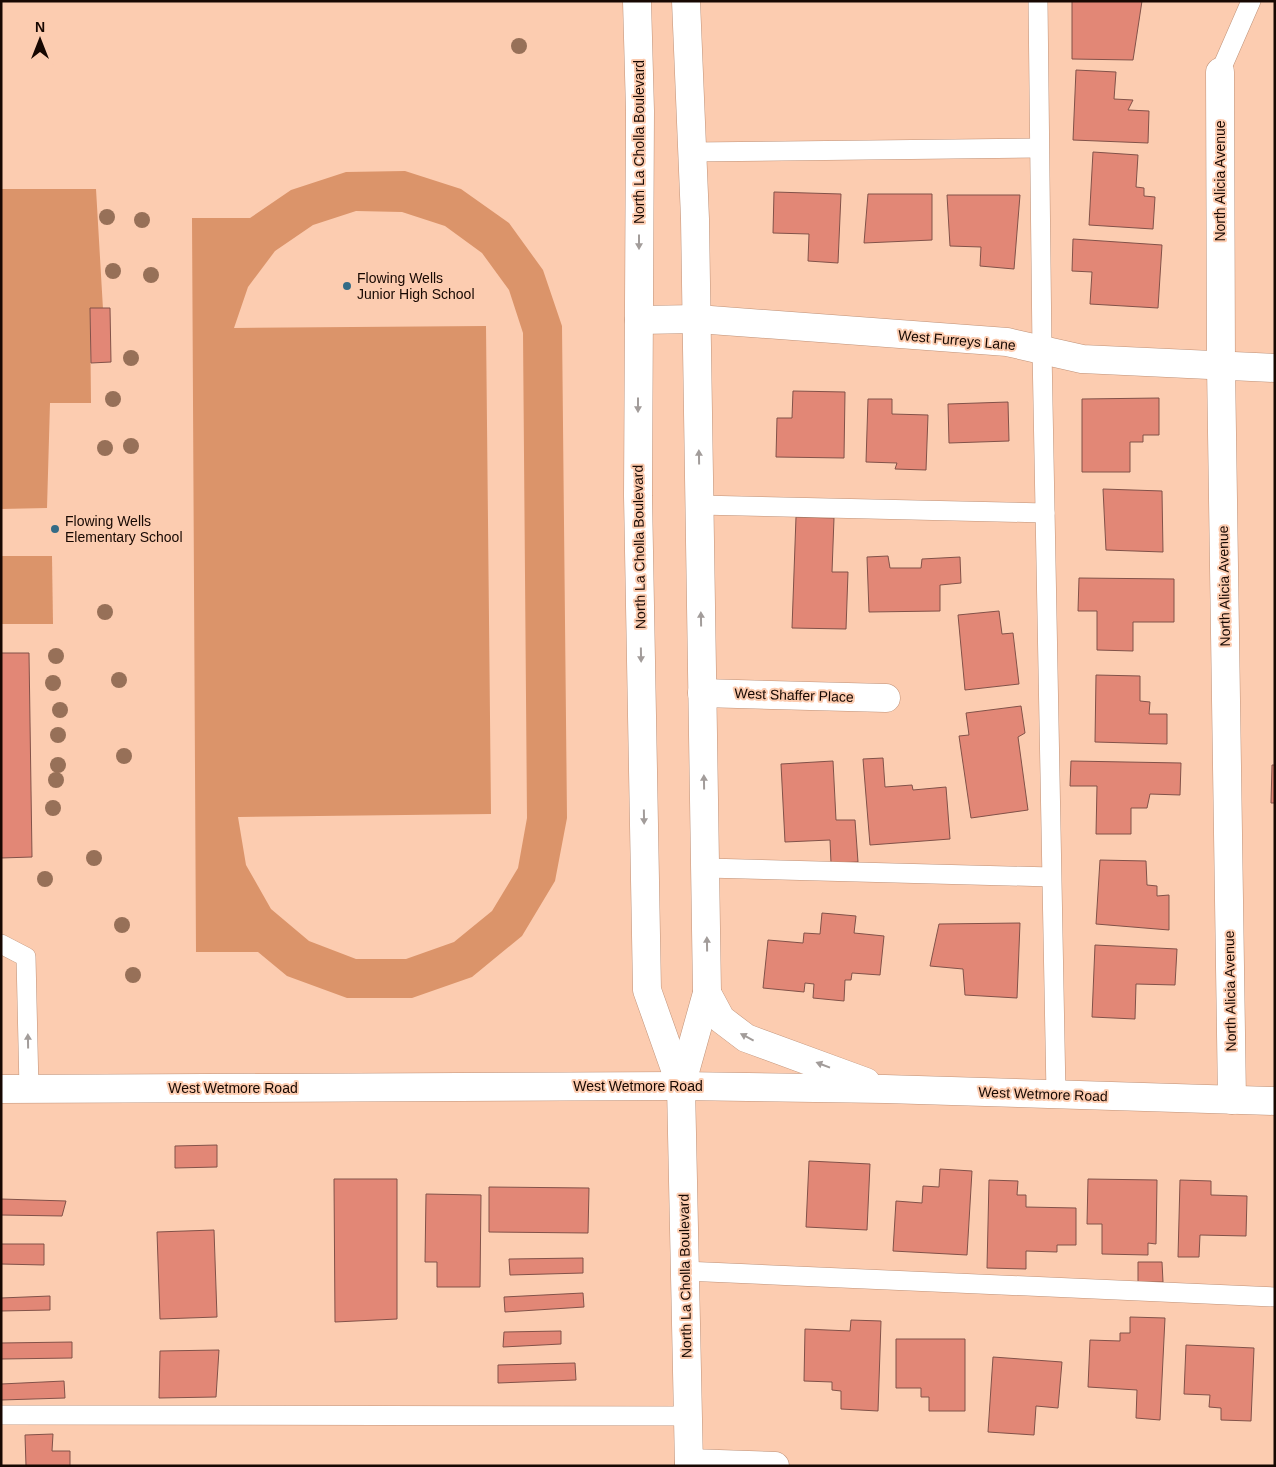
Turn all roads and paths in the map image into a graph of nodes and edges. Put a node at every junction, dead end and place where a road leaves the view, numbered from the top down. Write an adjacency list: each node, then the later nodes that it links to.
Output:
1 (636, 1): 9 (street, North La Cholla Boulevard, one-way to 9)
2 (686, 1): 7 (street, North La Cholla Boulevard)
3 (1038, 1): 6 (lane)
4 (1251, 1): 5 (lane)
5 (1220, 72): 11 (street, North Alicia Avenue)
6 (1040, 148): 7 (lane); 10 (lane)
7 (692, 152): 8 (street, North La Cholla Boulevard)
8 (697, 319): 9 (street, West Furreys Lane); 10 (street, West Furreys Lane); 13 (street, North La Cholla Boulevard, one-way to 8)
9 (639, 320): 21 (street, North La Cholla Boulevard, one-way to 21)
10 (1042, 350): 11 (street, West Furreys Lane); 14 (lane)
11 (1221, 366): 12 (street, West Furreys Lane); 26 (street, North Alicia Avenue)
12 (1275, 368)
13 (699, 505): 14 (lane); 15 (street, North La Cholla Boulevard, one-way to 13)
14 (1045, 513): 18 (lane)
15 (702, 693): 16 (street, West Shaffer Place); 17 (street, North La Cholla Boulevard, one-way to 15)
16 (886, 698)
17 (706, 868): 18 (lane); 20 (street, North La Cholla Boulevard, one-way to 17)
18 (1051, 877): 25 (lane)
19 (1, 944): 23 (lane, one-way to 19)
20 (708, 993): 21 (street, North La Cholla Boulevard); 24 (street, one-way to 20)
21 (681, 1086): 23 (street, West Wetmore Road); 24 (street, West Wetmore Road); 28 (street, North La Cholla Boulevard)
22 (1, 1089): 23 (street, West Wetmore Road)
23 (29, 1089)
24 (884, 1089): 25 (street, West Wetmore Road)
25 (1056, 1094): 26 (street, West Wetmore Road)
26 (1232, 1100): 27 (street, West Wetmore Road)
27 (1275, 1101)
28 (684, 1271): 29 (lane); 31 (street, North La Cholla Boulevard)
29 (1275, 1297)
30 (1, 1415): 31 (lane)
31 (687, 1416): 32 (street, North La Cholla Boulevard)
32 (689, 1464): 33 (street)
33 (775, 1466)

